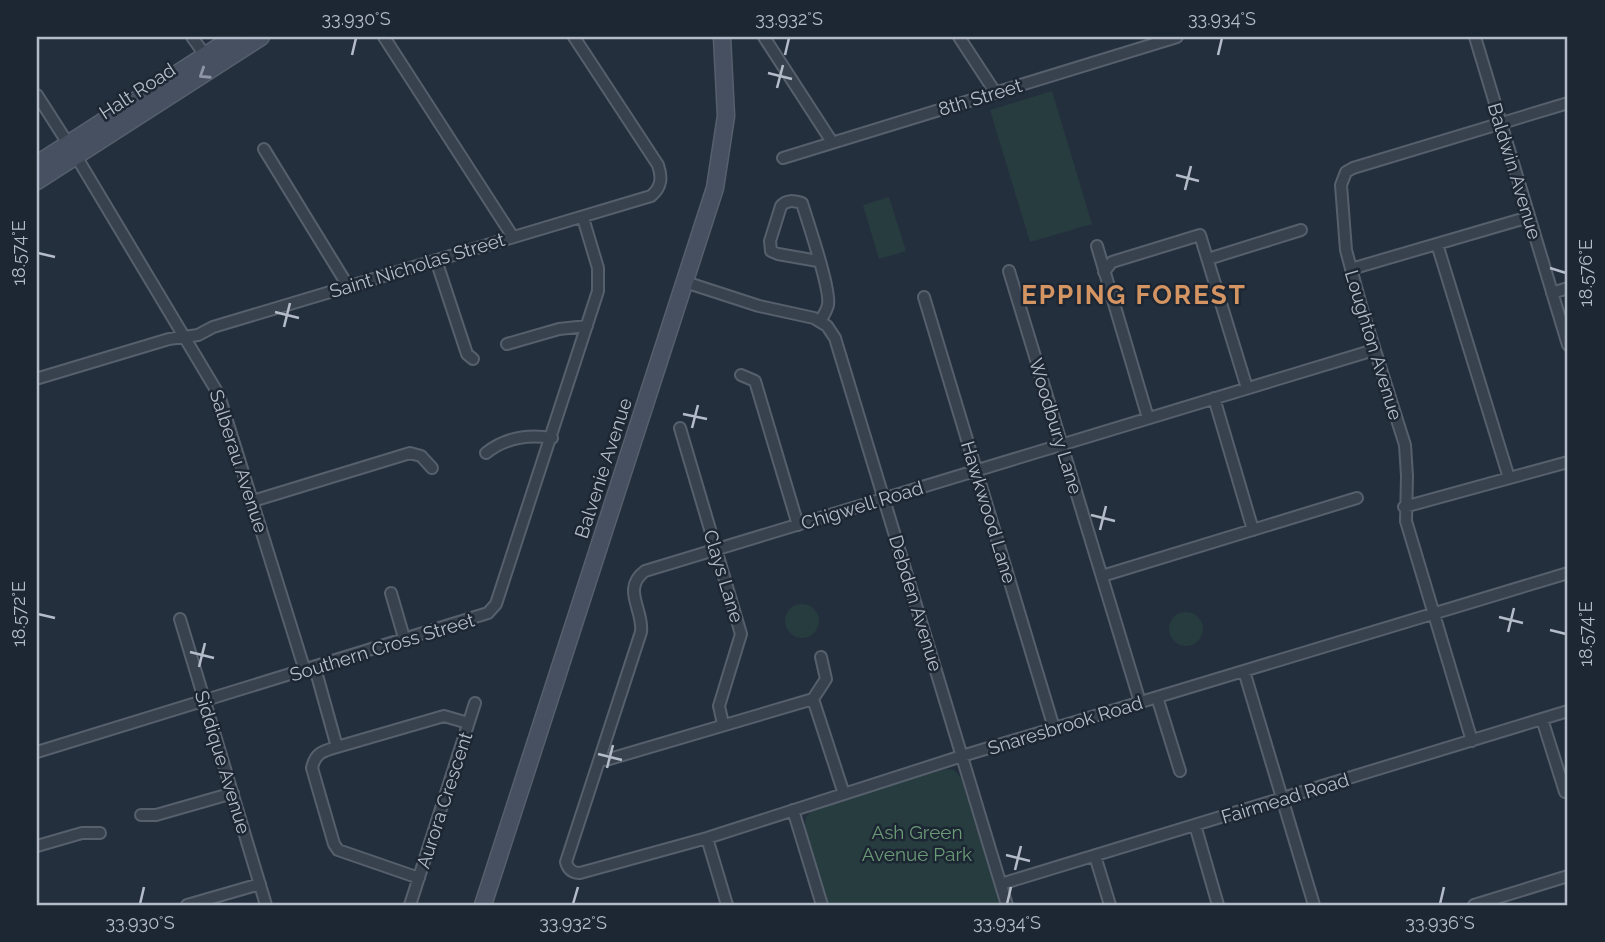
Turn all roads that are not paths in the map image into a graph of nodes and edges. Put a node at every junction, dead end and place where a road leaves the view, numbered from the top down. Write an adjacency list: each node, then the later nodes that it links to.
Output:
1 (192, 37): 12 (street)
2 (233, 37): 12 (street, Halt Road)
3 (261, 37): 19 (street, Halt Road, one-way to 19)
4 (384, 37): 26 (street)
5 (574, 37): 24 (street, Saint Nicholas Street)
6 (722, 37): 35 (street, Balvenie Avenue)
7 (764, 37): 17 (street)
8 (959, 37): 13 (street)
9 (1177, 37): 11 (street, 8th Street)
10 (1475, 37): 16 (street, Baldwin Avenue)
11 (1152, 40): 13 (street, 8th Street)
12 (205, 55): 19 (street, Halt Road)
13 (995, 92): 17 (street, 8th Street)
14 (37, 95): 19 (street, Salberau Avenue)
15 (1568, 103): 16 (street, Loughton Avenue)
16 (1500, 123): 23 (street, Baldwin Avenue); 32 (street, Loughton Avenue)
17 (832, 142): 20 (street, 8th Street)
18 (264, 149): 36 (street)
19 (72, 150): 21 (street, Halt Road); 22 (street, Halt Road); 42 (street, Salberau Avenue)
20 (783, 158)
21 (37, 164)
22 (37, 181)
23 (1529, 217): 27 (street); 38 (street, Baldwin Avenue)
24 (583, 218): 26 (street, Saint Nicholas Street); 41 (street, Southern Cross Street)
25 (1301, 230): 29 (street)
26 (513, 237): 30 (street, Saint Nicholas Street)
27 (1437, 244): 32 (street); 59 (street)
28 (1097, 246): 34 (street)
29 (1208, 259): 34 (street); 49 (street)
30 (436, 260): 36 (street, Saint Nicholas Street); 46 (street)
31 (818, 261): 31 (street); 40 (street)
32 (1351, 269): 45 (street, Loughton Avenue)
33 (1009, 271): 54 (street, Woodbury Lane)
34 (1104, 272): 51 (street)
35 (685, 282): 40 (street); 112 (street, Balvenie Avenue)
36 (348, 286): 42 (street, Saint Nicholas Street)
37 (1568, 288): 38 (street)
38 (1552, 293): 44 (street, Baldwin Avenue)
39 (924, 297): 58 (street, Hawkwood Lane)
40 (821, 320): 60 (street, Debden Avenue)
41 (587, 326): 43 (street); 53 (street, Southern Cross Street)
42 (186, 337): 48 (street); 62 (street, Salberau Avenue)
43 (507, 344)
44 (1568, 345)
45 (1374, 350): 49 (street, Chigwell Road); 63 (street, Loughton Avenue)
46 (473, 359)
47 (741, 375): 64 (street)
48 (37, 380)
49 (1247, 388): 50 (street, Chigwell Road)
50 (1213, 398): 51 (street, Chigwell Road); 65 (street)
51 (1148, 418): 54 (street, Chigwell Road)
52 (680, 428): 66 (street, Clays Lane)
53 (552, 438): 55 (street); 72 (street, Southern Cross Street)
54 (1062, 445): 58 (street, Chigwell Road); 68 (street, Woodbury Lane)
55 (486, 453)
56 (1568, 461): 59 (street)
57 (432, 468): 62 (street)
58 (977, 470): 60 (street, Chigwell Road); 85 (street, Hawkwood Lane)
59 (1509, 478): 63 (street)
60 (884, 498): 64 (street, Chigwell Road); 89 (street, Debden Avenue)
61 (1357, 498): 65 (street)
62 (253, 501): 74 (street, Salberau Avenue)
63 (1404, 507): 70 (street, Loughton Avenue)
64 (798, 525): 66 (street, Chigwell Road)
65 (1253, 530): 68 (street)
66 (715, 550): 84 (street, Clays Lane); 90 (street, Chigwell Road)
67 (1568, 573): 70 (street, Snaresbrook Road)
68 (1101, 576): 79 (street, Woodbury Lane)
69 (391, 593): 72 (street)
70 (1434, 613): 75 (street, Snaresbrook Road); 86 (street, Loughton Avenue)
71 (180, 618): 78 (street, Siddique Avenue)
72 (405, 641): 74 (street, Southern Cross Street)
73 (821, 657): 77 (street)
74 (310, 670): 78 (street, Southern Cross Street); 87 (street)
75 (1244, 671): 76 (street, Snaresbrook Road); 95 (street)
76 (1157, 697): 79 (street, Snaresbrook Road); 91 (street)
77 (813, 699): 84 (street); 94 (street)
78 (205, 702): 88 (street, Southern Cross Street); 93 (street, Siddique Avenue)
79 (1140, 702): 85 (street, Snaresbrook Road)
80 (475, 703): 83 (street, Aurora Crescent)
81 (1568, 711): 82 (street, Fairmead Road)
82 (1542, 719): 86 (street, Fairmead Road); 92 (street)
83 (468, 723): 87 (street, Aurora Crescent); 105 (street, Aurora Crescent)
84 (723, 724): 90 (street)
85 (1054, 728): 89 (street, Snaresbrook Road)
86 (1472, 741): 95 (street, Fairmead Road)
87 (337, 747): 105 (street, Aurora Crescent)
88 (37, 752)
89 (962, 755): 94 (street, Snaresbrook Road); 107 (street, Debden Avenue)
90 (600, 758): 103 (street, Chigwell Road)
91 (1180, 771)
92 (1564, 792)
93 (233, 793): 97 (street); 106 (street, Siddique Avenue)
94 (844, 794): 96 (street, Snaresbrook Road)
95 (1283, 799): 98 (street, Fairmead Road); 118 (street)
96 (793, 810): 100 (street, Snaresbrook Road); 114 (street)
97 (141, 815)
98 (1195, 825): 102 (street, Fairmead Road); 117 (street)
99 (100, 833): 101 (street)
100 (707, 838): 103 (street, Snaresbrook Road); 113 (street)
101 (37, 846)
102 (1095, 856): 107 (street, Fairmead Road); 116 (street)
103 (566, 862)
104 (1568, 876): 108 (street)
105 (419, 878): 111 (street)
106 (260, 884): 109 (street); 110 (street, Siddique Avenue)
107 (1001, 884): 115 (street, Debden Avenue)
108 (1497, 902): 119 (street)
109 (187, 905)
110 (266, 905)
111 (410, 905)
112 (483, 905)
113 (727, 905)
114 (822, 905)
115 (1007, 905)
116 (1110, 905)
117 (1218, 905)
118 (1314, 905)
119 (1474, 905)

